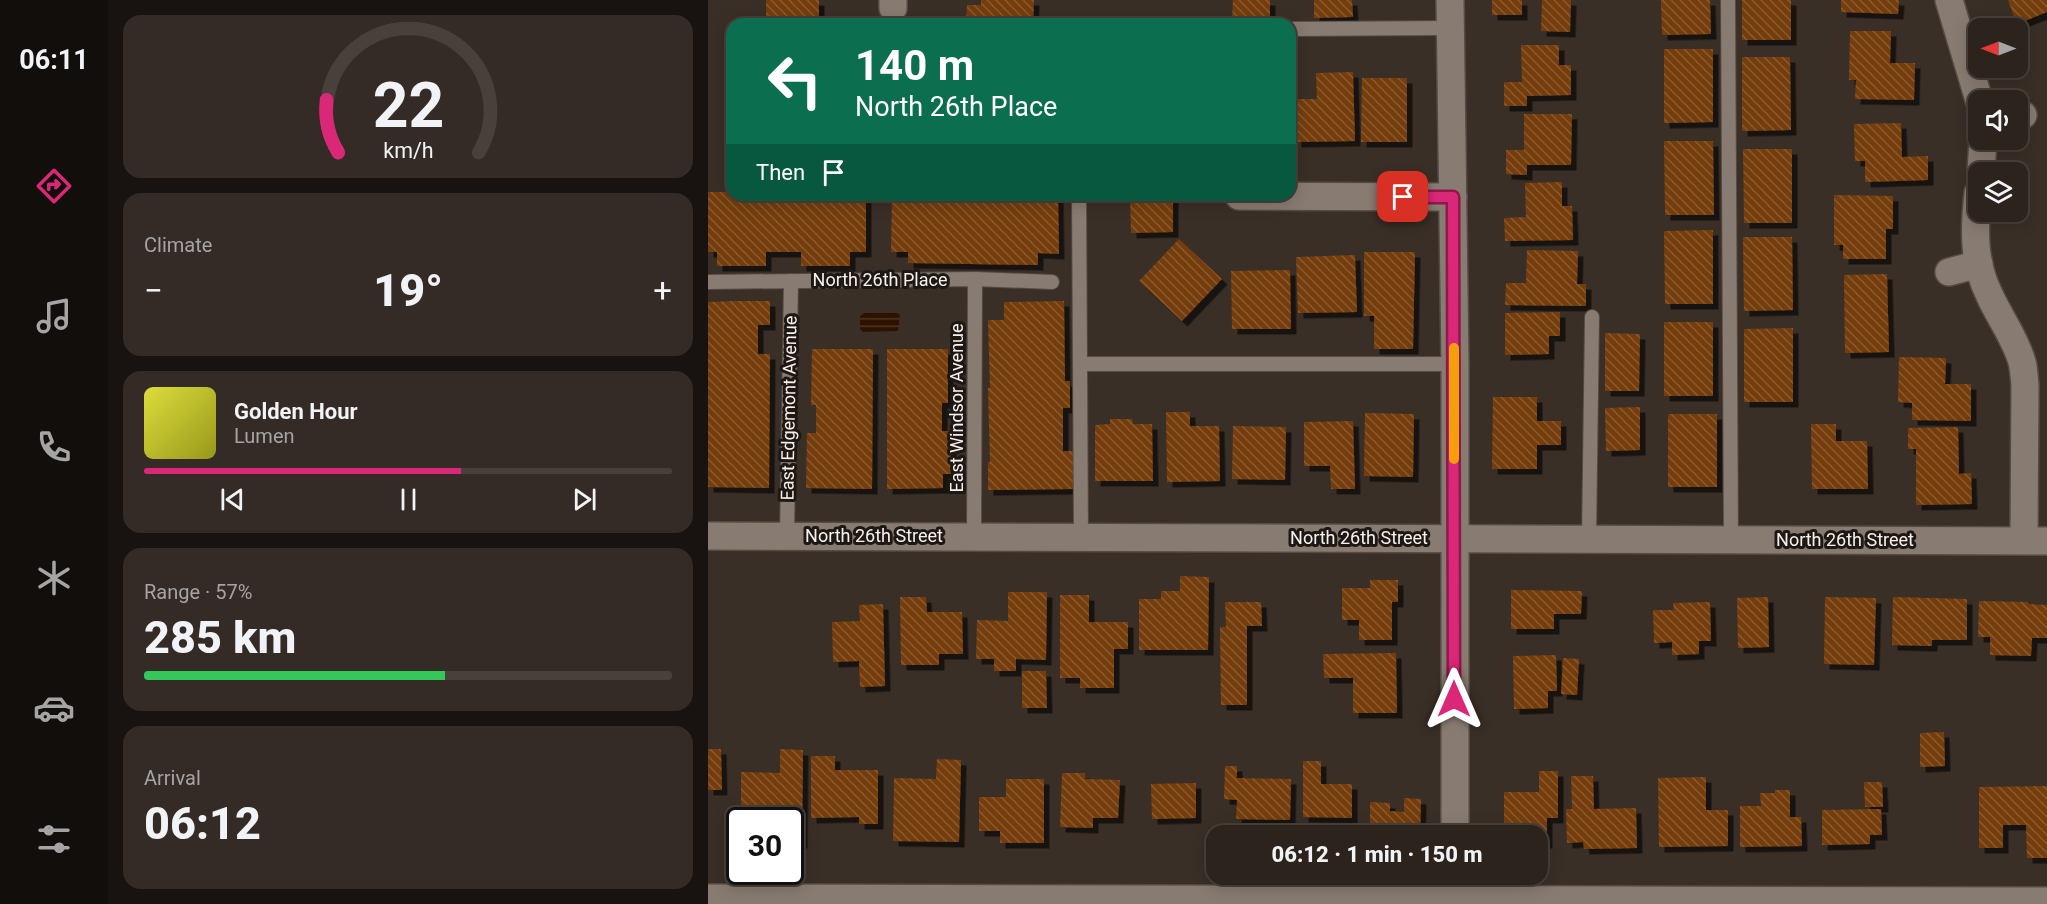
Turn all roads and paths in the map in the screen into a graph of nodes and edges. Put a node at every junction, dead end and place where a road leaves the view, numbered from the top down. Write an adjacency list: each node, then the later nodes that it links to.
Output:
1 (1450, 0): 4 (street)
2 (1728, 0): 26 (lane)
3 (1949, 0): 6 (street)
4 (1450, 28): 5 (lane); 8 (street)
5 (1296, 29)
6 (1976, 90)
7 (1296, 196): 8 (street)
8 (1453, 197): 19 (street)
9 (1079, 201): 18 (lane)
10 (1975, 222): 11 (street)
11 (1979, 264): 12 (street); 27 (street)
12 (1949, 272)
13 (975, 279): 14 (lane, North 26th Place); 16 (lane, North 26th Place); 22 (lane, East Windsor Avenue)
14 (791, 281): 15 (lane, North 26th Place); 20 (lane, East Edgemont Avenue)
15 (708, 282)
16 (1052, 282)
17 (1592, 317): 25 (lane)
18 (1080, 364): 19 (lane); 23 (lane)
19 (1455, 364): 24 (street)
20 (787, 535): 21 (street, North 26th Street); 22 (street, North 26th Street)
21 (708, 536)
22 (974, 536): 23 (street, North 26th Street)
23 (1081, 537): 24 (street, North 26th Street)
24 (1455, 539): 25 (street, North 26th Street); 28 (street)
25 (1589, 539): 26 (street, North 26th Street)
26 (1731, 540): 27 (street, North 26th Street)
27 (2036, 540)
28 (1455, 825)
29 (1455, 892): 30 (street); 31 (street)
30 (719, 900)
31 (2047, 901)

